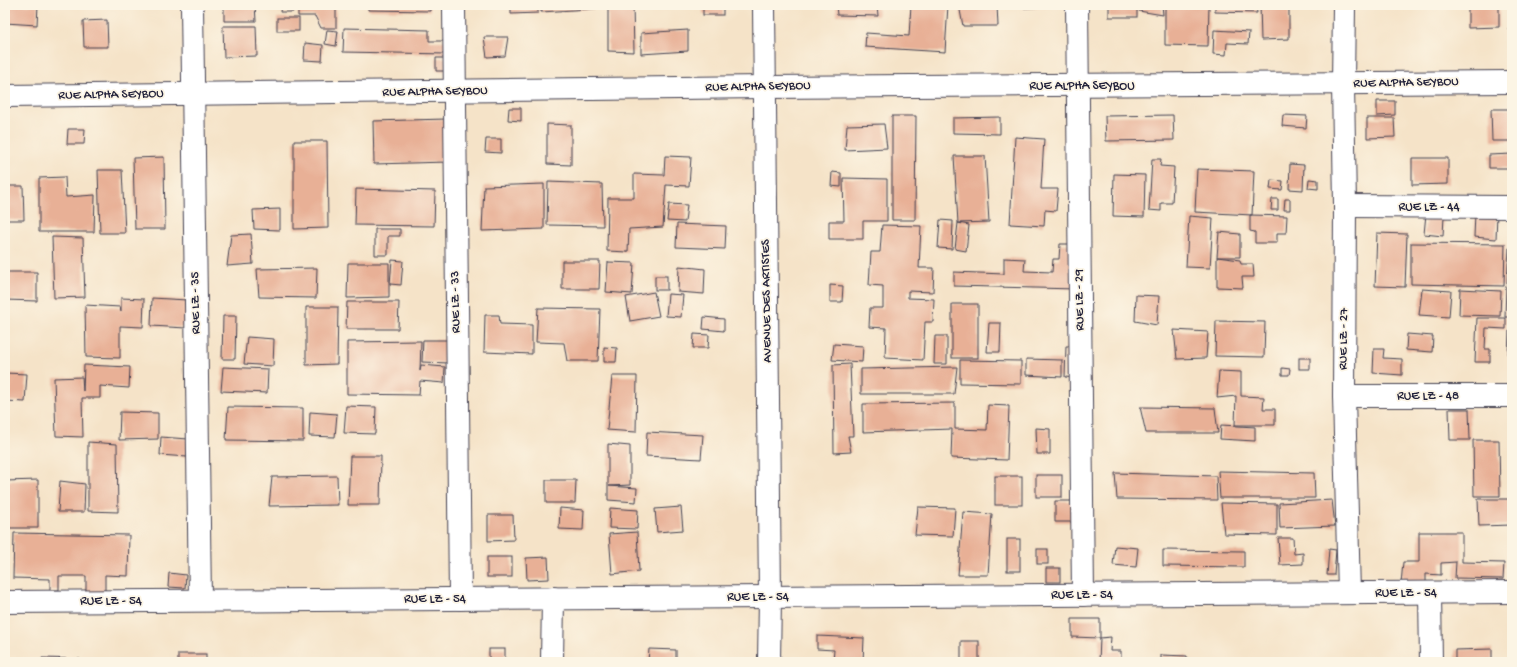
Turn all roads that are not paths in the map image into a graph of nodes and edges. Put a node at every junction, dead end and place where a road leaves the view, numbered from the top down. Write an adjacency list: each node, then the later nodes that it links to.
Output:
1 (192, 5): 11 (street, RUE LZ - 35)
2 (454, 5): 10 (street, RUE LZ - 33)
3 (764, 5): 9 (street, AVENUE DES ARTISTES)
4 (1077, 5): 8 (street, RUE LZ - 29)
5 (1344, 5): 7 (street, RUE LZ - 27)
6 (1512, 82): 7 (street, RUE ALPHA SEYBOU)
7 (1344, 84): 8 (street, RUE ALPHA SEYBOU); 13 (street, RUE LZ - 27)
8 (1078, 86): 9 (street, RUE ALPHA SEYBOU); 20 (street, RUE LZ - 29)
9 (765, 87): 10 (street, RUE ALPHA SEYBOU); 21 (street, AVENUE DES ARTISTES)
10 (454, 92): 11 (street, RUE ALPHA SEYBOU); 23 (street, RUE LZ - 33)
11 (193, 94): 12 (street, RUE ALPHA SEYBOU); 24 (street, RUE LZ - 35)
12 (5, 96)
13 (1346, 206): 14 (street, RUE LZ - 44); 15 (street, RUE LZ - 27)
14 (1512, 207)
15 (1344, 396): 16 (street, RUE LZ - 48); 19 (street, RUE LZ - 27)
16 (1512, 396)
17 (1512, 592): 18 (street, RUE LZ - 54)
18 (1430, 593): 19 (street, RUE LZ - 54); 28 (street)
19 (1349, 594): 20 (street, RUE LZ - 54)
20 (1083, 595): 21 (street, RUE LZ - 54)
21 (770, 597): 22 (street, RUE LZ - 54); 27 (street, AVENUE DES ARTISTES)
22 (552, 598): 23 (street, RUE LZ - 54); 26 (street)
23 (460, 599): 24 (street, RUE LZ - 54)
24 (200, 600): 25 (street, RUE LZ - 54)
25 (5, 602)
26 (552, 662)
27 (769, 662)
28 (1431, 662)

